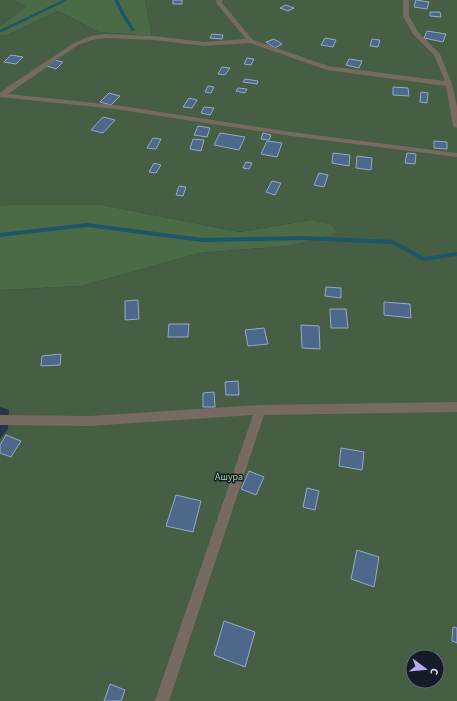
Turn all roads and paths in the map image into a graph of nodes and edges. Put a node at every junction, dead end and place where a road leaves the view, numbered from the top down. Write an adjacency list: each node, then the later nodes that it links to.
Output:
1 (219, 0): 3 (street)
2 (406, 0): 4 (street)
3 (251, 41): 4 (street); 5 (street)
4 (449, 84): 6 (street)
5 (1, 95): 7 (street)
6 (457, 126)
7 (457, 156)
8 (457, 407): 9 (street)
9 (260, 410): 10 (street); 11 (street)
10 (0, 420)
11 (162, 701)

